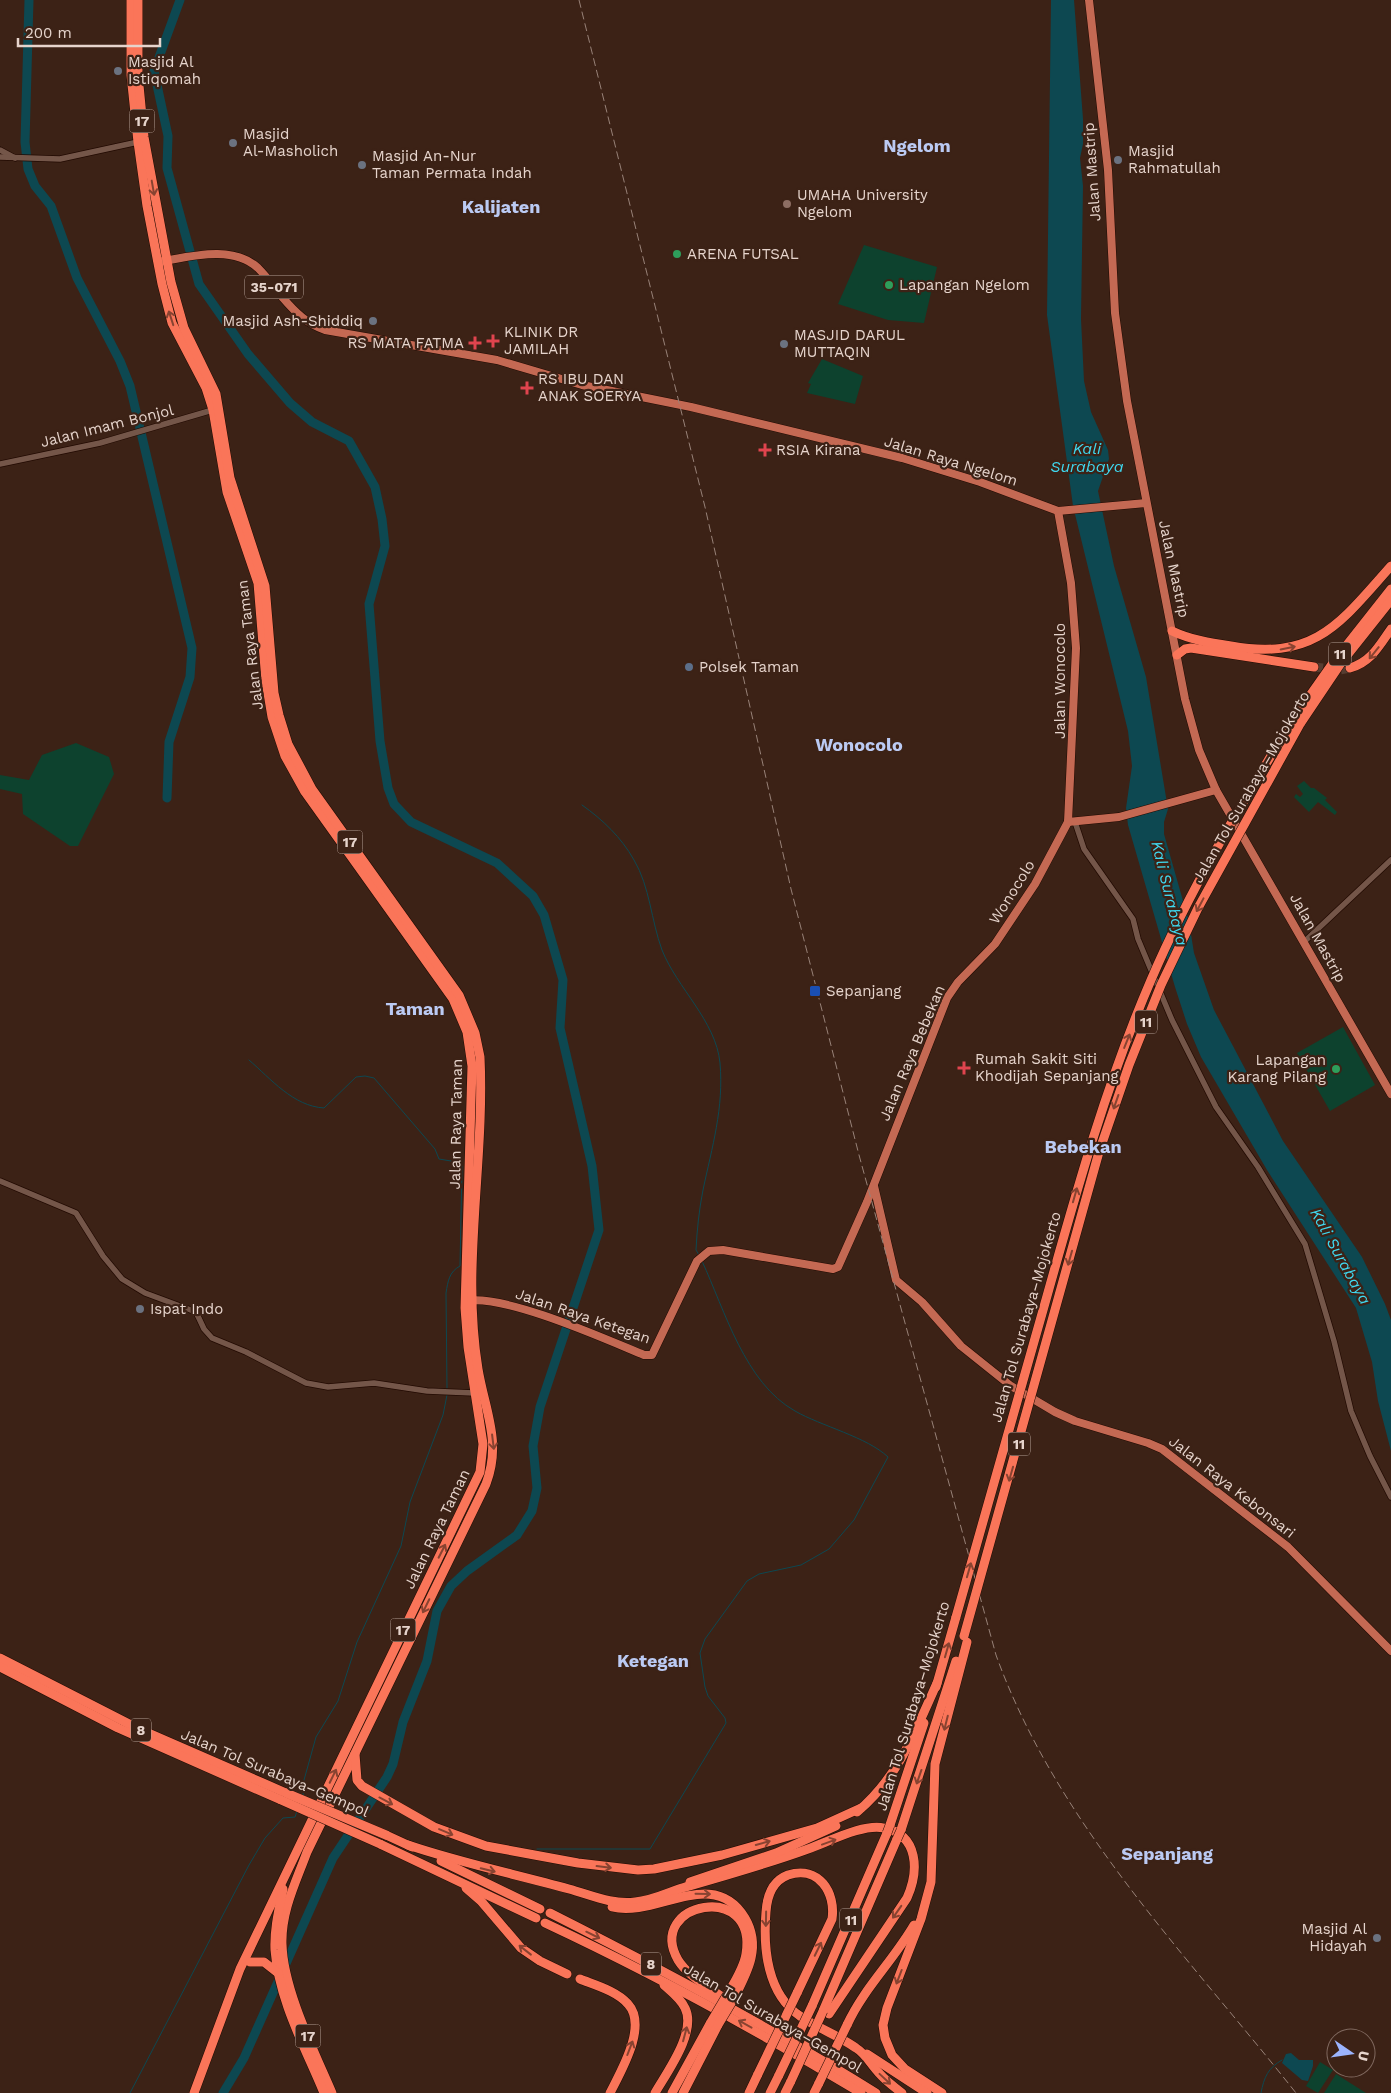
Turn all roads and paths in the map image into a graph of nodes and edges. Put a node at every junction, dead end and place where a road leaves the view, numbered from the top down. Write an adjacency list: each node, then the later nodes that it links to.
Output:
1 (131, 0): 4 (highway, 17)
2 (138, 0): 8 (highway, 17, one-way to 8)
3 (1089, 0): 11 (main road, Jalan Mastrip)
4 (138, 142): 7 (street); 8 (highway, 17)
5 (0, 150): 7 (street)
6 (0, 157): 7 (street)
7 (14, 158)
8 (162, 262): 9 (highway, Jalan Raya Taman / 17); 12 (main road, Jalan Raya Ngelom / 35-071)
9 (216, 409): 10 (street, Jalan Imam Bonjol); 30 (highway, Jalan Raya Taman / 17)
10 (0, 464)
11 (1146, 503): 12 (main road, Jalan Raya Ngelom / 35-071); 17 (main road, Jalan Mastrip)
12 (1062, 511): 23 (main road, Jalan Wonocolo)
13 (1391, 566): 17 (highway, one-way to 13)
14 (1391, 589): 21 (highway, Jalan Tol Surabaya–Mojokerto / 11)
15 (1391, 600): 21 (highway, Jalan Tol Surabaya–Mojokerto / 11)
16 (1391, 629): 20 (highway, one-way to 20)
17 (1172, 631): 18 (main road, Jalan Mastrip)
18 (1177, 656): 19 (highway); 22 (main road, Jalan Mastrip)
19 (1314, 667)
20 (1350, 668)
21 (1296, 722): 33 (highway, Jalan Tol Surabaya–Mojokerto / 11, one-way to 33, bridge); 37 (highway, Jalan Tol Surabaya–Mojokerto / 11, one-way to 21, bridge)
22 (1216, 790): 23 (main road); 25 (main road, Jalan Mastrip)
23 (1071, 822): 26 (main road, Wonocolo); 32 (street)
24 (1391, 860): 25 (street)
25 (1305, 941): 27 (main road, Jalan Mastrip)
26 (970, 970): 29 (main road, Jalan Raya Bebekan)
27 (1391, 1094)
28 (0, 1181): 31 (street)
29 (874, 1184): 30 (main road, Jalan Raya Ketegan); 34 (main road, Jalan Raya Kebonsari)
30 (469, 1304): 31 (highway, Jalan Raya Taman / 17); 38 (highway, Jalan Raya Taman / 17, one-way to 38)
31 (474, 1393): 43 (highway, Jalan Raya Taman / 17, one-way to 31)
32 (1391, 1498)
33 (965, 1639): 48 (highway, one-way to 48); 61 (highway, 11, one-way to 61, bridge)
34 (1391, 1651)
35 (0, 1658): 39 (highway, Jalan Tol Surabaya–Gempol / 8)
36 (0, 1667): 39 (highway, Jalan Tol Surabaya–Gempol / 8)
37 (937, 1683): 40 (highway); 76 (highway, Jalan Tol Surabaya–Mojokerto / 11, bridge)
38 (355, 1750): 40 (highway, one-way to 40); 42 (highway, Jalan Raya Taman / 17)
39 (283, 1797): 41 (highway, Jalan Tol Surabaya–Gempol / 8, bridge); 44 (highway, Jalan Tol Surabaya–Gempol / 8, bridge)
40 (861, 1808): 46 (highway)
41 (408, 1845): 45 (highway, one-way to 45); 49 (highway, Jalan Tol Surabaya–Gempol / 8)
42 (307, 1852): 47 (highway); 53 (highway, 17)
43 (290, 1867): 47 (highway, 17); 58 (highway)
44 (454, 1879): 51 (highway, Jalan Tol Surabaya–Gempol / 8); 55 (highway, one-way to 44)
45 (556, 1885): 46 (highway); 60 (highway, one-way to 60)
46 (682, 1889): 61 (highway, one-way to 61)
47 (281, 1898): 53 (highway, 17); 54 (highway)
48 (927, 1898): 78 (highway, bridge); 84 (highway, one-way to 84)
49 (540, 1909)
50 (550, 1913): 62 (highway, Jalan Tol Surabaya–Gempol / 8, one-way to 62)
51 (536, 1918)
52 (545, 1923): 56 (highway, Jalan Tol Surabaya–Gempol / 8)
53 (280, 1926): 57 (highway, 17); 57 (highway, 17)
54 (250, 1962): 57 (highway); 58 (highway)
55 (567, 1974)
56 (652, 1975): 66 (highway, Jalan Tol Surabaya–Gempol / 8, one-way to 56); 71 (highway, one-way to 56)
57 (282, 1976): 68 (highway, 17); 69 (highway, 17)
58 (239, 1977): 67 (highway)
59 (580, 1979): 70 (highway, one-way to 59)
60 (730, 1998): 62 (highway); 63 (highway, bridge)
61 (826, 2012): 77 (highway, 11, bridge)
62 (750, 2017): 81 (highway, Jalan Tol Surabaya–Gempol / 8)
63 (715, 2024): 65 (highway); 74 (highway)
64 (856, 2047): 75 (highway, one-way to 64, bridge); 82 (highway, one-way to 82); 83 (highway)
65 (689, 2063): 72 (highway); 73 (highway)
66 (817, 2067): 79 (highway); 80 (highway, Jalan Tol Surabaya–Gempol / 8)
67 (194, 2093)
68 (324, 2093)
69 (332, 2093)
70 (610, 2093)
71 (655, 2093)
72 (666, 2093)
73 (672, 2093)
74 (684, 2093)
75 (749, 2093)
76 (770, 2093)
77 (785, 2093)
78 (814, 2093)
79 (850, 2093)
80 (861, 2093)
81 (876, 2093)
82 (902, 2093)
83 (927, 2093)
84 (942, 2093)

